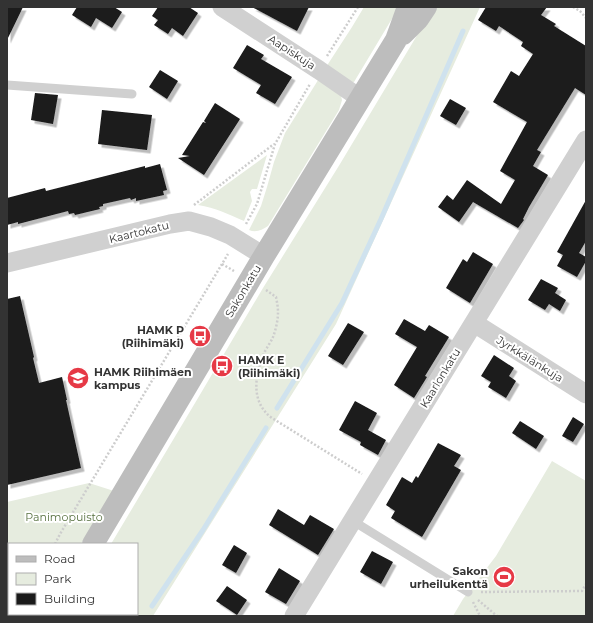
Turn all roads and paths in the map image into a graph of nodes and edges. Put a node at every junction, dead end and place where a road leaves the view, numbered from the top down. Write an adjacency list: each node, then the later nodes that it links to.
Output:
1 (222, 7): 8 (street, Aapiskuja)
2 (358, 7): 8 (path)
3 (408, 7): 7 (street, Sakonkatu)
4 (426, 7): 7 (street, Sakonkatu)
5 (573, 7): 6 (path)
6 (586, 18)
7 (396, 40): 11 (street, Sakonkatu)
8 (319, 70): 11 (street, Aapiskuja); 13 (path)
9 (7, 85): 10 (lane)
10 (132, 94)
11 (361, 99): 16 (street, Sakonkatu)
12 (586, 140): 19 (street, Kaarlonkatu)
13 (275, 144): 14 (path); 15 (path)
14 (190, 208)
15 (237, 240): 16 (street, Kaartokatu); 17 (street, Kaartokatu); 23 (path)
16 (264, 256): 24 (street, Sakonkatu)
17 (7, 263)
18 (268, 291): 21 (path)
19 (474, 323): 20 (street, Jyrkkälänkuja); 21 (street, Kaarlonkatu)
20 (586, 394)
21 (376, 483): 22 (street, Kaarlonkatu)
22 (353, 522): 28 (lane); 30 (street, Kaarlonkatu)
23 (56, 543)
24 (94, 543)
25 (586, 584): 27 (path)
26 (586, 590): 27 (path)
27 (582, 591): 28 (path); 29 (path)
28 (468, 592): 31 (path)
29 (586, 593)
30 (294, 616)
31 (496, 616)

